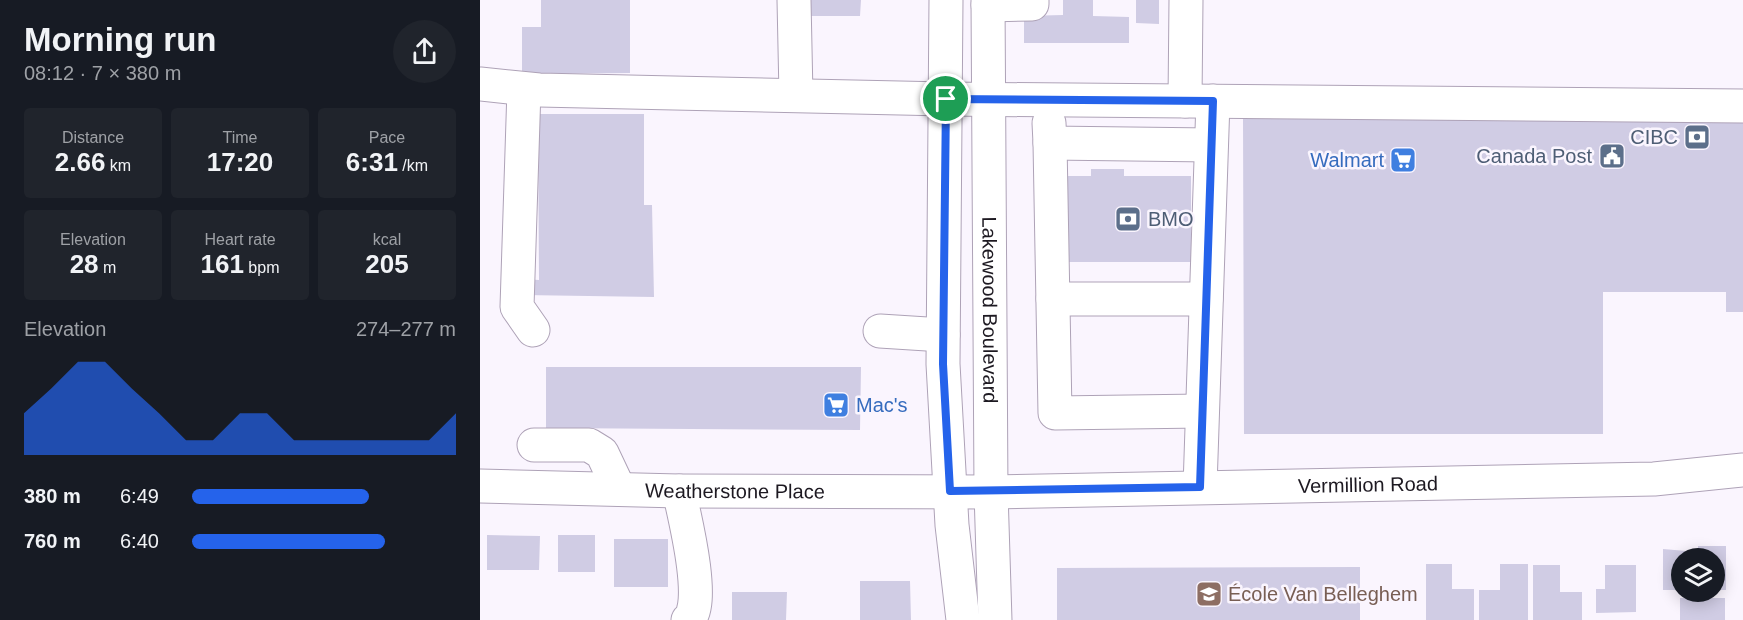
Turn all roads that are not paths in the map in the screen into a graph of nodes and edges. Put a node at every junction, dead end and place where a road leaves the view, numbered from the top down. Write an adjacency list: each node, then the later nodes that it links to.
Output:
1 (794, 0): 8 (street)
2 (946, 0): 9 (street)
3 (1032, 0): 5 (street)
4 (1186, 0): 12 (street)
5 (988, 2): 10 (street, Lakewood Boulevard)
6 (480, 84): 7 (street)
7 (525, 89): 8 (street); 18 (street)
8 (796, 95): 9 (street)
9 (946, 99): 10 (street); 20 (street)
10 (990, 99): 11 (street); 29 (street, Lakewood Boulevard)
11 (1048, 100): 12 (street); 14 (street)
12 (1199, 101): 13 (street); 15 (street)
13 (1743, 106)
14 (1050, 143): 15 (street); 16 (street)
15 (1211, 145): 17 (street)
16 (1053, 306): 17 (street); 21 (street)
17 (1205, 307): 21 (street)
18 (533, 330)
19 (880, 331): 20 (street)
20 (943, 335): 28 (street)
21 (1202, 411): 25 (street)
22 (534, 445): 26 (street)
23 (1743, 470): 25 (street, Vermillion Road)
24 (480, 486): 26 (street, Weatherstone Place)
25 (1200, 487): 29 (street, Vermillion Road)
26 (619, 489): 27 (street, Weatherstone Place)
27 (679, 491): 28 (street, Weatherstone Place); 30 (street)
28 (950, 491): 29 (street, Weatherstone Place); 31 (street)
29 (991, 492): 32 (street, Lakewood Boulevard)
30 (688, 620)
31 (963, 620)
32 (995, 620)

